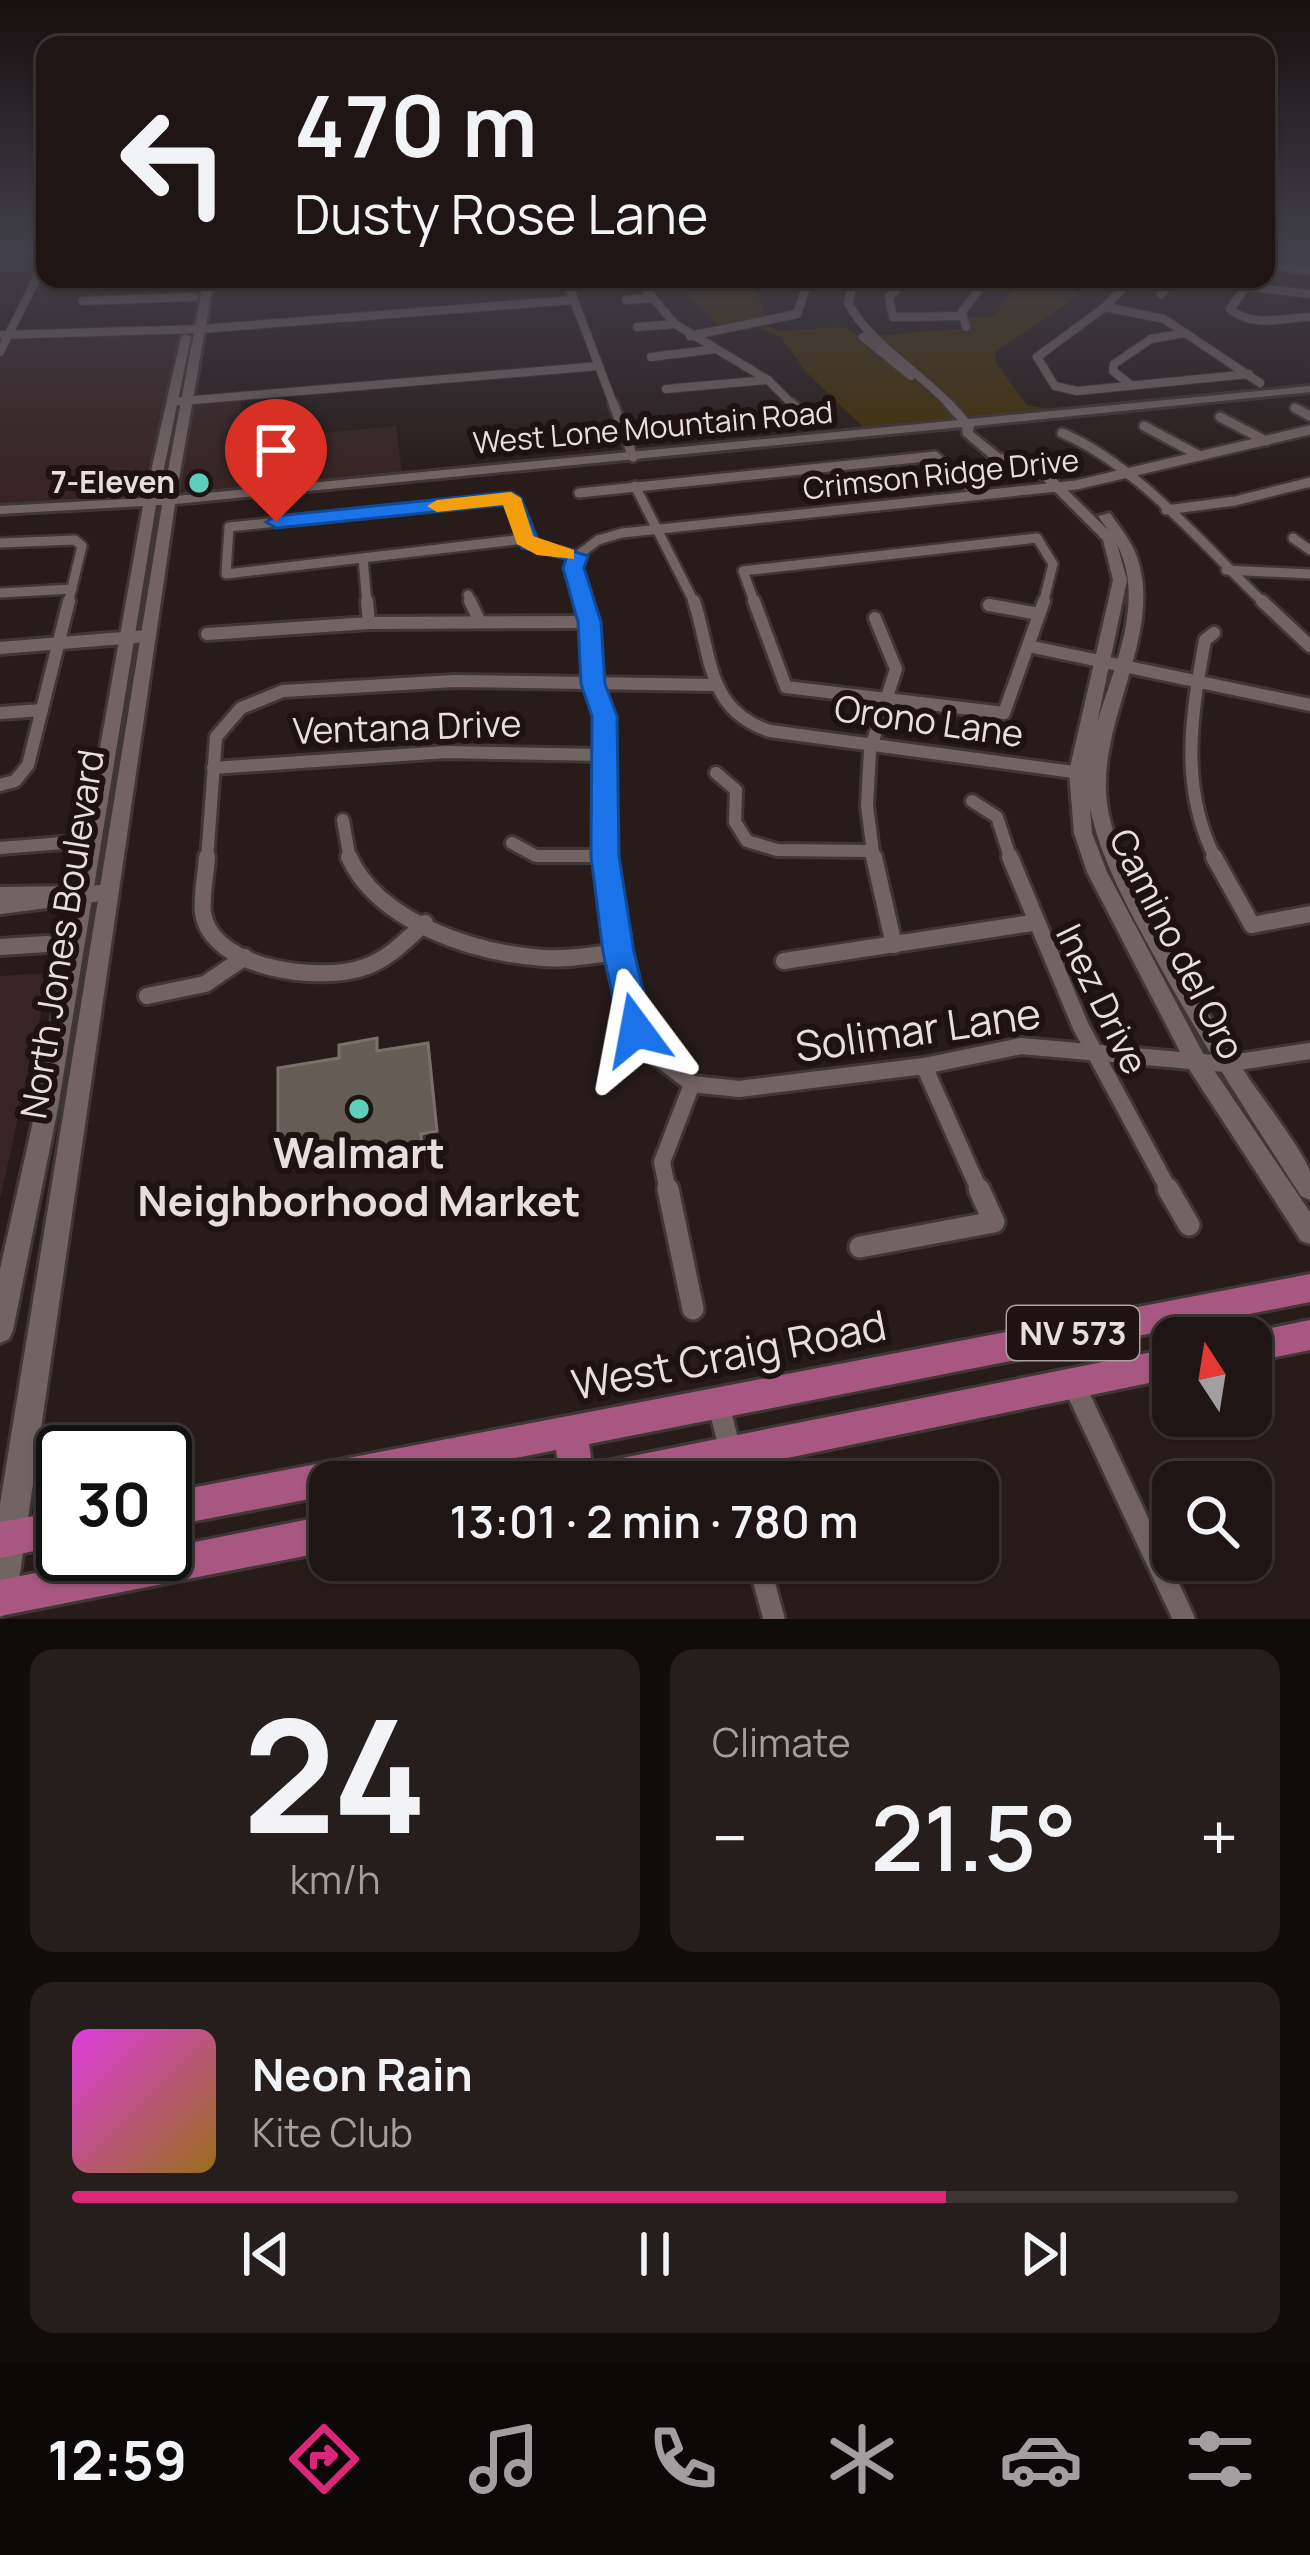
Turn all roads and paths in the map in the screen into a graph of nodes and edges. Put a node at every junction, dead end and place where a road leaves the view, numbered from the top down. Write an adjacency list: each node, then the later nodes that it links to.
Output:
1 (226, 327): 11 (street)
2 (584, 327): 20 (street)
3 (637, 327): 4 (street)
4 (643, 327)
5 (678, 327): 14 (street)
6 (736, 327): 14 (street)
7 (853, 327): 28 (street)
8 (864, 327): 28 (street)
9 (1078, 327): 24 (street)
10 (1174, 327): 12 (street)
11 (193, 329): 13 (street); 27 (main road, North Jones Boulevard)
12 (1185, 332): 21 (street); 24 (street)
13 (5, 335): 16 (street)
14 (690, 336): 15 (street)
15 (716, 349): 17 (street); 19 (street)
16 (0, 352)
17 (651, 356)
18 (754, 357): 19 (street)
19 (738, 361): 22 (street)
20 (599, 366): 27 (street); 39 (street)
21 (1249, 374): 23 (street); 24 (street)
22 (768, 380): 26 (street); 32 (street)
23 (1260, 383)
24 (1131, 385)
25 (1310, 388): 33 (main road, West Lone Mountain Road)
26 (666, 389)
27 (178, 402): 46 (main road, North Jones Boulevard)
28 (948, 404): 33 (street)
29 (1295, 408): 30 (street)
30 (1310, 416)
31 (1220, 417): 37 (street)
32 (683, 424)
33 (968, 425): 39 (main road, West Lone Mountain Road); 43 (main road, Camino del Oro)
34 (1144, 426): 38 (street)
35 (1310, 430): 37 (street, Crimson Ridge Drive)
36 (1062, 433): 40 (street)
37 (1266, 441): 38 (street, Crimson Ridge Drive)
38 (1200, 456): 40 (street, Crimson Ridge Drive)
39 (633, 457): 46 (main road, West Lone Mountain Road)
40 (1127, 474): 43 (street, Crimson Ridge Drive); 48 (street)
41 (1310, 482): 48 (street)
42 (635, 486): 44 (street); 45 (street); 49 (street)
43 (1068, 486): 45 (street, Crimson Ridge Drive); 74 (main road, Camino del Oro)
44 (579, 493)
45 (978, 495): 49 (street, Crimson Ridge Drive)
46 (159, 502): 47 (main road, West Lone Mountain Road); 69 (main road, North Jones Boulevard)
47 (0, 510)
48 (1166, 510): 56 (street)
49 (660, 529): 54 (street, Crimson Ridge Drive); 77 (street)
50 (1293, 538): 53 (street)
51 (524, 539): 54 (street); 55 (street); 55 (street)
52 (0, 543): 58 (street)
53 (1310, 550)
54 (578, 556): 65 (street)
55 (363, 559): 66 (street)
56 (1226, 570): 57 (street); 72 (street)
57 (1310, 574)
58 (72, 589): 59 (street); 70 (street)
59 (0, 593)
60 (468, 595): 64 (street)
61 (989, 605): 62 (street)
62 (1039, 614): 71 (street); 78 (street)
63 (875, 618): 78 (street)
64 (479, 620): 65 (street); 66 (street)
65 (590, 622): 76 (street)
66 (369, 623): 68 (street)
67 (1214, 633): 75 (street)
68 (207, 634)
69 (136, 637): 70 (street); 95 (main road, North Jones Boulevard); 97 (main road, North Jones Boulevard)
70 (58, 645): 73 (street); 80 (street)
71 (1028, 646): 74 (street); 78 (street)
72 (1310, 646)
73 (0, 648)
74 (1111, 664): 75 (street); 86 (main road, Camino del Oro)
75 (1197, 682): 79 (street); 99 (street)
76 (593, 684): 77 (street); 83 (street); 84 (street)
77 (714, 685): 82 (street, Orono Lane)
78 (886, 699): 82 (street)
79 (1310, 705)
80 (42, 710): 81 (street); 87 (street)
81 (0, 712)
82 (872, 742): 86 (street, Orono Lane); 93 (street)
83 (604, 755): 84 (street, Ventana Drive); 94 (street)
84 (213, 768): 106 (street)
85 (716, 773): 93 (street)
86 (1087, 774): 111 (main road, Camino del Oro); 112 (main road, Camino del Oro)
87 (7, 783)
88 (972, 801): 101 (street, Inez Drive)
89 (344, 820): 100 (street)
90 (63, 843): 92 (street)
91 (512, 843): 94 (street)
92 (0, 848)
93 (871, 851): 103 (street)
94 (605, 856): 105 (street)
95 (108, 892): 97 (street); 115 (main road, North Jones Boulevard)
96 (0, 895): 97 (street)
97 (83, 895): 98 (street); 115 (main road, North Jones Boulevard)
98 (0, 906)
99 (1310, 914)
100 (425, 923): 105 (street); 106 (street)
101 (1032, 923): 103 (street); 109 (street, Inez Drive)
102 (47, 944): 104 (street)
103 (893, 945): 107 (street)
104 (0, 947)
105 (618, 952): 114 (street)
106 (245, 957): 108 (street)
107 (784, 961)
108 (147, 996)
109 (1090, 1050): 111 (street, Solimar Lane); 113 (street, Solimar Lane); 117 (street, Inez Drive)
110 (1310, 1051): 112 (street, Solimar Lane)
111 (1197, 1063): 112 (street, Solimar Lane); 118 (main road, Camino del Oro)
112 (1225, 1064): 116 (main road, Camino del Oro)
113 (924, 1066): 114 (street, Solimar Lane); 119 (street)
114 (692, 1084): 121 (street)
115 (62, 1106): 122 (main road, North Jones Boulevard); 135 (main road, North Jones Boulevard)
116 (1310, 1189)
117 (1189, 1226)
118 (1310, 1232)
119 (860, 1247)
120 (1310, 1288): 127 (main road, West Craig Road / NV 573)
121 (693, 1309)
122 (0, 1330)
123 (1310, 1335): 124 (main road)
124 (1272, 1343)
125 (1152, 1367): 126 (main road, NV 573)
126 (1073, 1383): 131 (main road, NV 573); 139 (street)
127 (718, 1402): 128 (main road, West Craig Road / NV 573); 130 (street)
128 (570, 1432): 129 (main road); 132 (main road, West Craig Road / NV 573)
129 (575, 1461)
130 (733, 1461)
131 (758, 1461)
132 (192, 1505)
133 (36, 1533): 135 (main road)
134 (309, 1537): 137 (main road)
135 (4, 1539): 137 (main road, North Jones Boulevard)
136 (764, 1581): 138 (street)
137 (0, 1599)
138 (774, 1619)
139 (1184, 1619)

